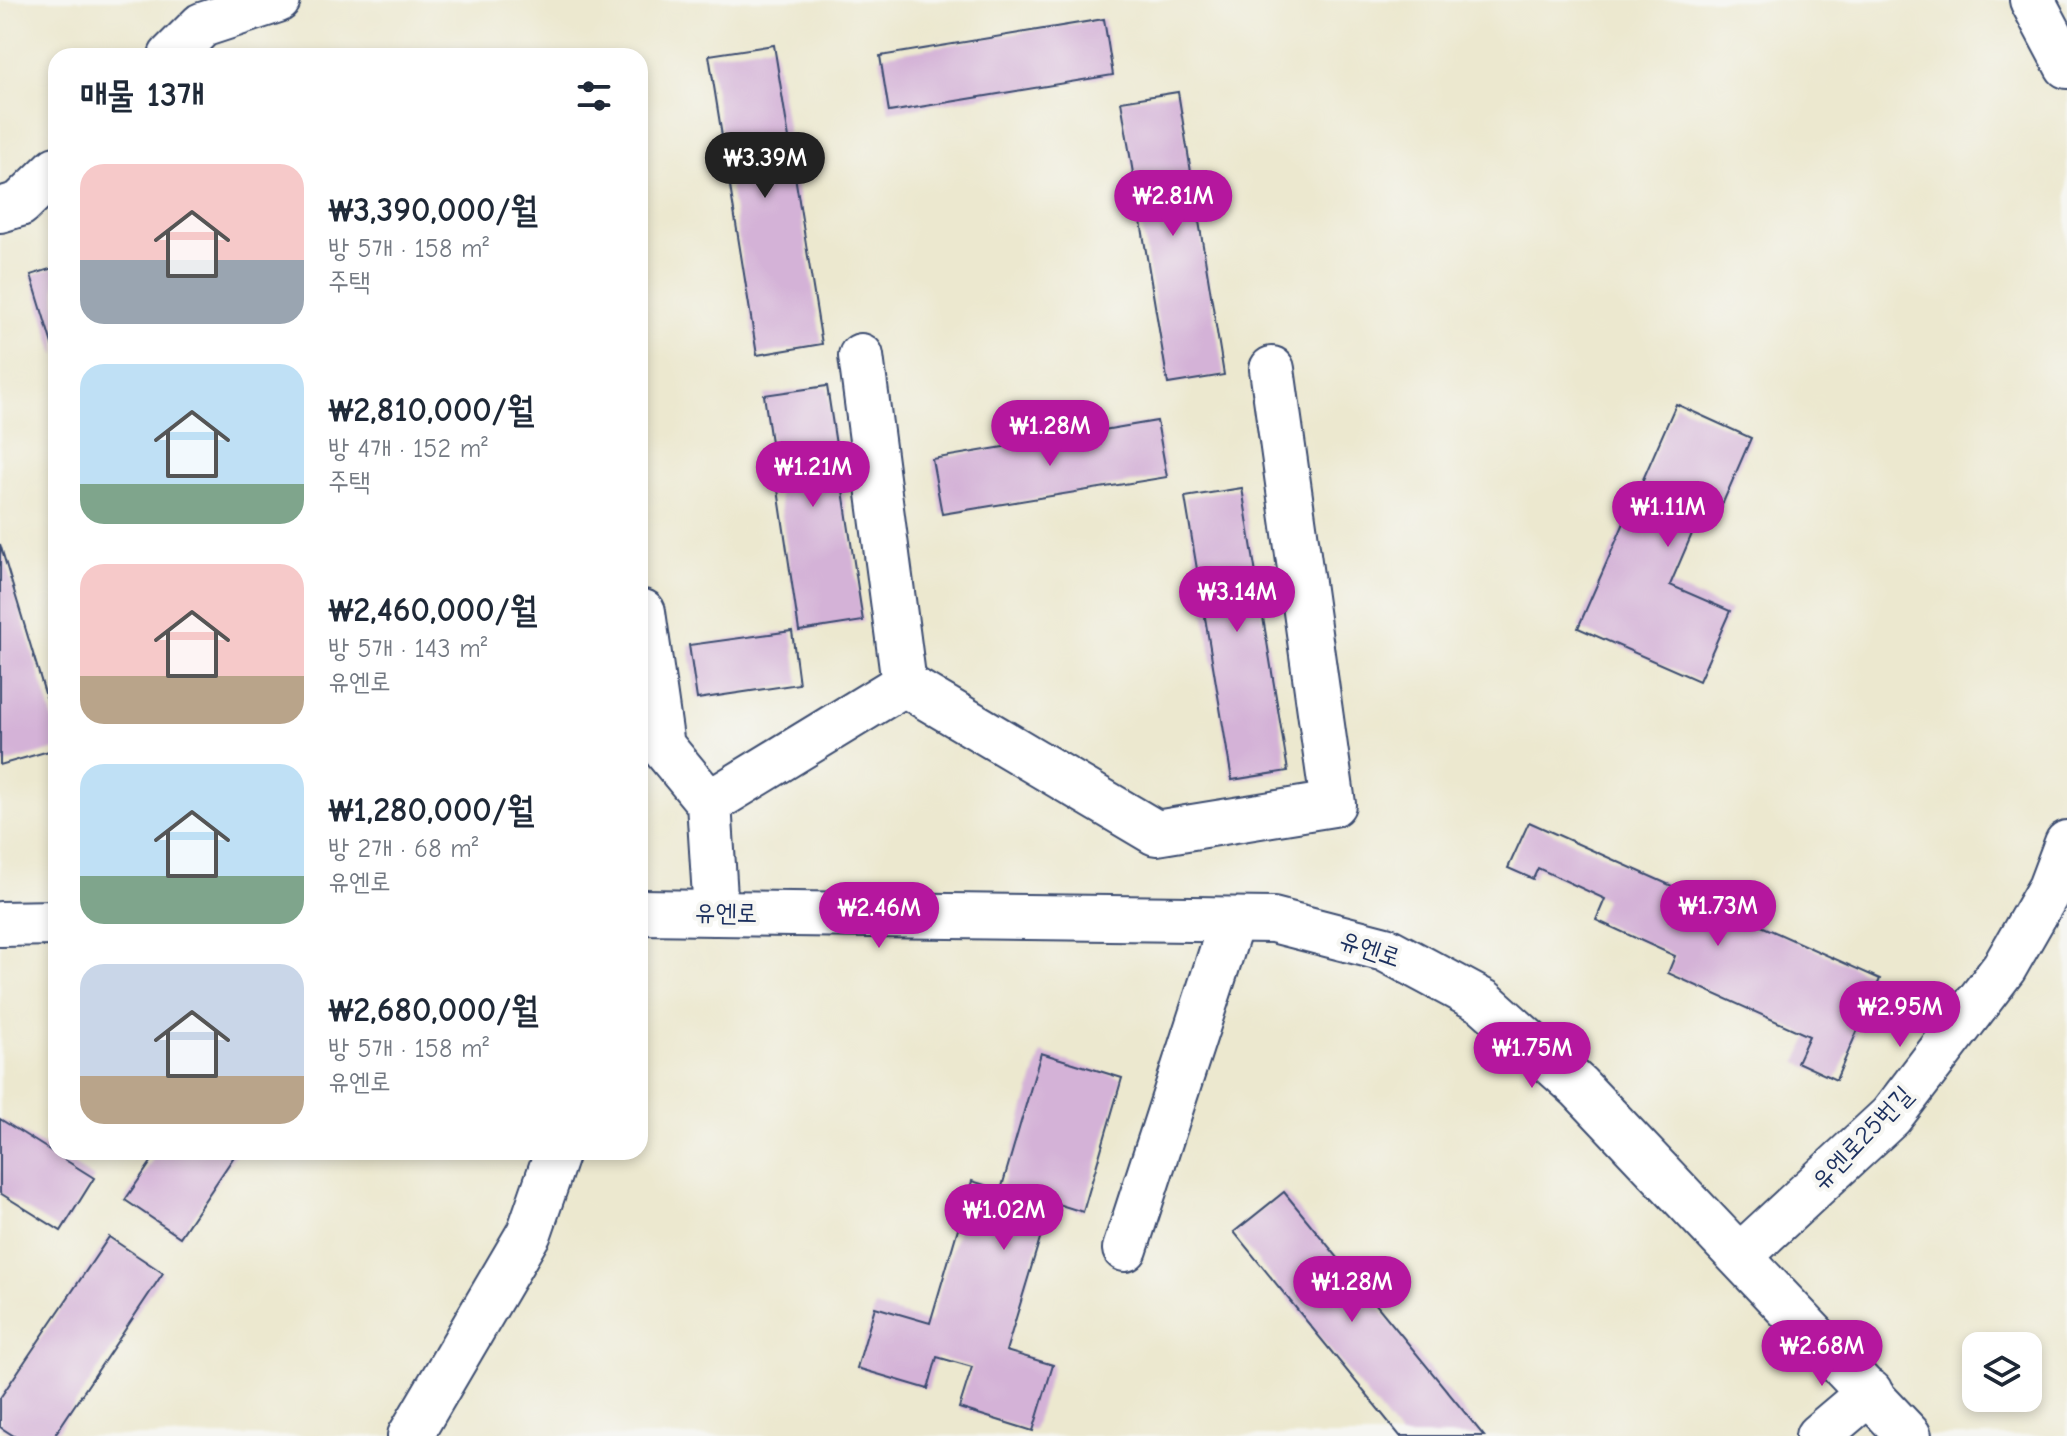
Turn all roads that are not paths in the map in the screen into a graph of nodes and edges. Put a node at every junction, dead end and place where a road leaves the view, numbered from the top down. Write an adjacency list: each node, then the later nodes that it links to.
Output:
1 (278, 0): 3 (main road)
2 (2032, 0): 4 (main road)
3 (179, 48)
4 (2067, 66)
5 (48, 177): 6 (main road)
6 (0, 210)
7 (861, 356): 10 (main road)
8 (1272, 369): 10 (main road)
9 (648, 647): 11 (main road)
10 (904, 684): 11 (main road)
11 (709, 803): 14 (main road)
12 (2067, 843): 20 (main road, 유엔로25번길)
13 (648, 912): 14 (main road, 유엔로)
14 (716, 913): 15 (main road, 유엔로)
15 (1232, 920): 19 (main road); 20 (main road, 유엔로)
16 (48, 923): 17 (main road)
17 (0, 924)
18 (554, 1160): 22 (main road)
19 (1125, 1249)
20 (1740, 1256): 21 (main road, 유엔로)
21 (1870, 1392): 23 (main road); 24 (main road, 유엔로)
22 (410, 1436)
23 (1818, 1436)
24 (1909, 1436)

